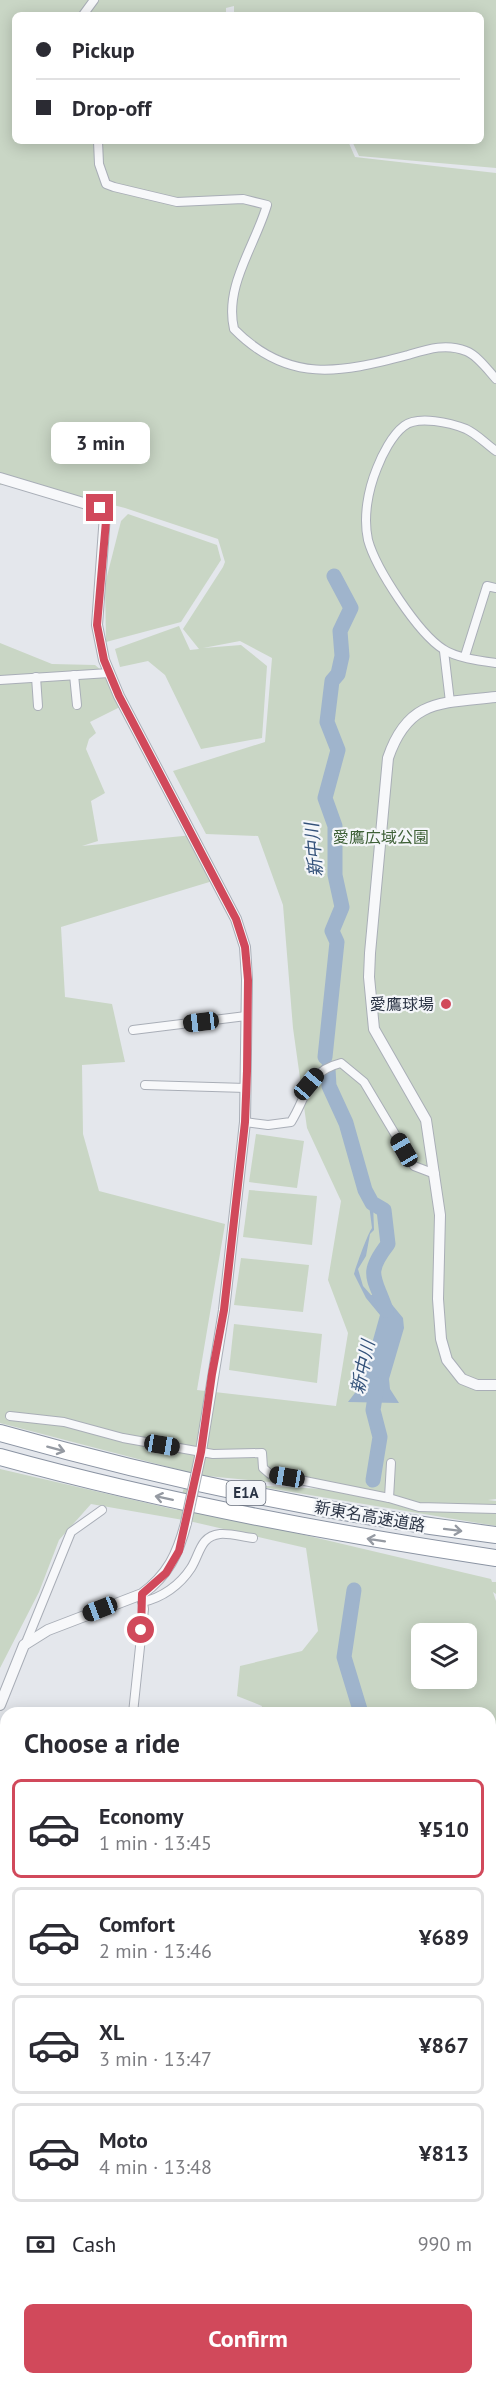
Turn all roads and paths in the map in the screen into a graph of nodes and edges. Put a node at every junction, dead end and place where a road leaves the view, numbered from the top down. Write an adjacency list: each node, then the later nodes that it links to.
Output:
1 (98, 144): 2 (street)
2 (496, 379)
3 (496, 450): 6 (street)
4 (0, 478): 9 (street)
5 (496, 588): 7 (street)
6 (444, 651): 7 (street); 14 (street)
7 (465, 656): 8 (street)
8 (496, 663)
9 (109, 673): 10 (street); 17 (street)
10 (74, 675): 11 (street); 15 (street)
11 (36, 677): 12 (street); 16 (street)
12 (0, 680)
13 (496, 697): 14 (street)
14 (450, 702): 22 (street)
15 (77, 705)
16 (38, 706)
17 (246, 1016): 18 (street); 20 (street)
18 (133, 1030)
19 (144, 1085): 20 (street)
20 (246, 1088): 21 (street)
21 (245, 1122): 22 (street); 26 (street)
22 (435, 1174): 23 (street)
23 (496, 1385)
24 (10, 1416): 26 (street)
25 (0, 1433): 32 (highway, 新東名高速道路 / E1A, one-way to 32)
26 (201, 1454): 29 (street); 35 (street, bridge)
27 (0, 1457): 34 (highway, 新東名高速道路 / E1A, one-way to 27)
28 (391, 1463): 29 (street)
29 (389, 1498): 30 (street)
30 (496, 1509)
31 (102, 1510): 36 (street)
32 (496, 1535)
33 (253, 1538): 35 (street)
34 (496, 1558)
35 (142, 1598): 36 (street); 38 (street)
36 (24, 1645): 37 (street)
37 (0, 1705)
38 (133, 1707)

